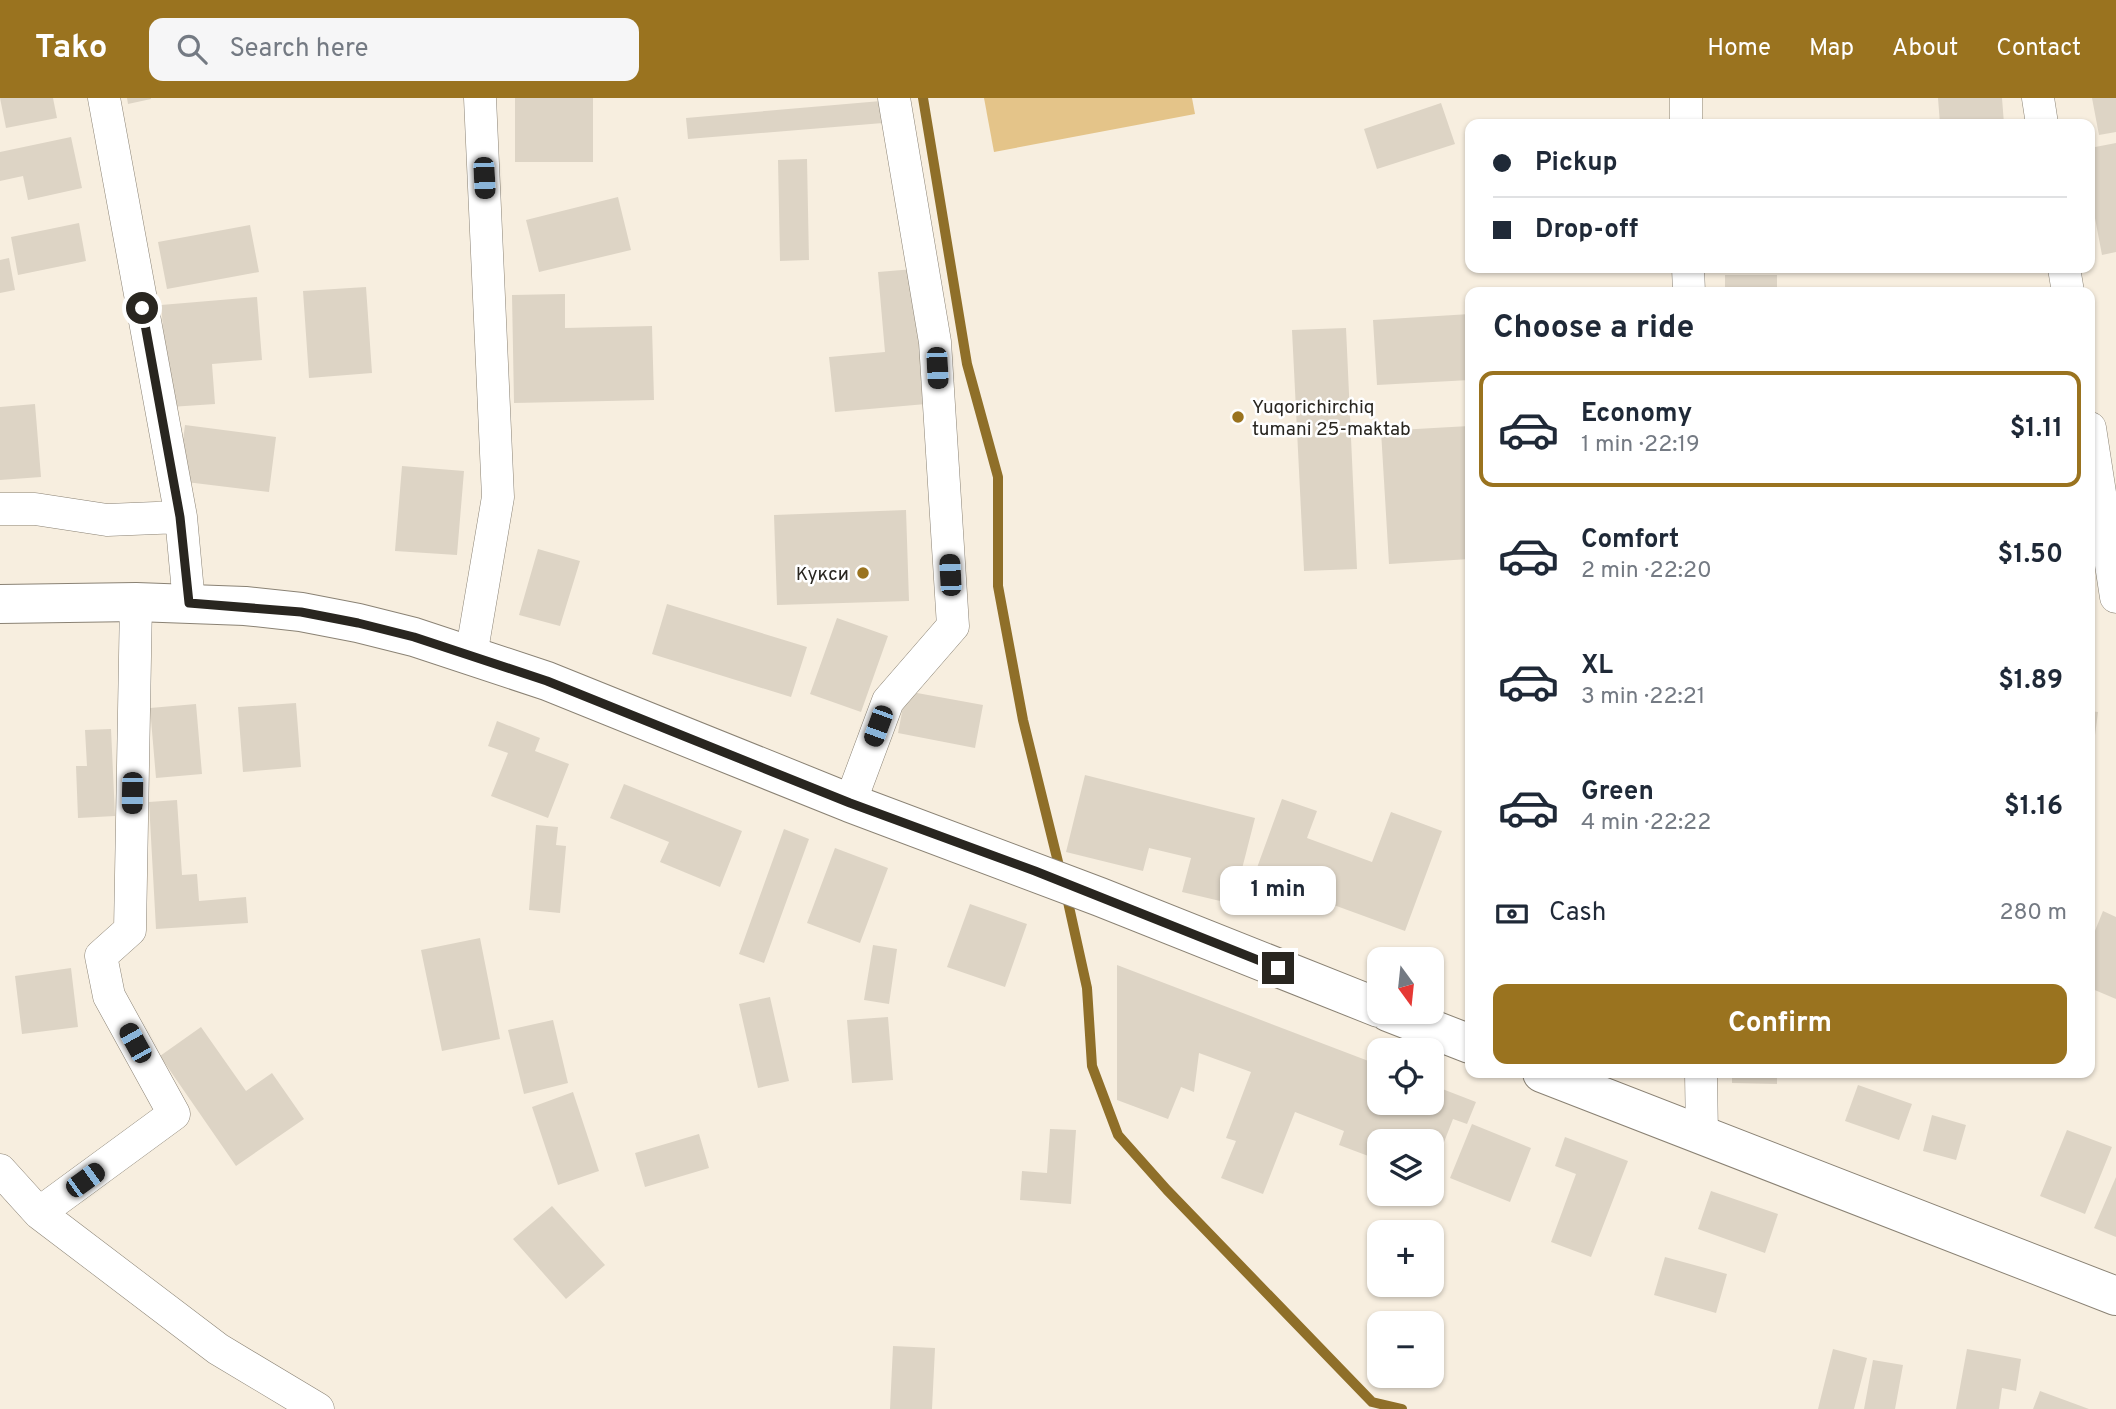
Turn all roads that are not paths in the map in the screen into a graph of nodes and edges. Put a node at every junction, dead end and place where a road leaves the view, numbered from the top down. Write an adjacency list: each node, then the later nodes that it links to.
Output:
1 (104, 98): 10 (street)
2 (480, 98): 15 (street)
3 (894, 98): 16 (street)
4 (1686, 98): 6 (street)
5 (2038, 98): 7 (street)
6 (1686, 119)
7 (2041, 119)
8 (2095, 460): 11 (street)
9 (0, 509): 10 (street)
10 (180, 517): 13 (street)
11 (2116, 597)
12 (136, 602): 13 (main road); 14 (main road); 24 (street)
13 (189, 603): 15 (main road)
14 (0, 604)
15 (471, 656): 16 (main road)
16 (850, 803): 17 (main road)
17 (1367, 1003)
18 (1419, 1024): 19 (main road)
19 (1465, 1042)
20 (1554, 1078): 22 (main road)
21 (1701, 1078): 22 (street)
22 (1702, 1137): 25 (main road)
23 (0, 1170): 24 (street)
24 (39, 1213): 26 (street)
25 (2116, 1296)
26 (318, 1409)

